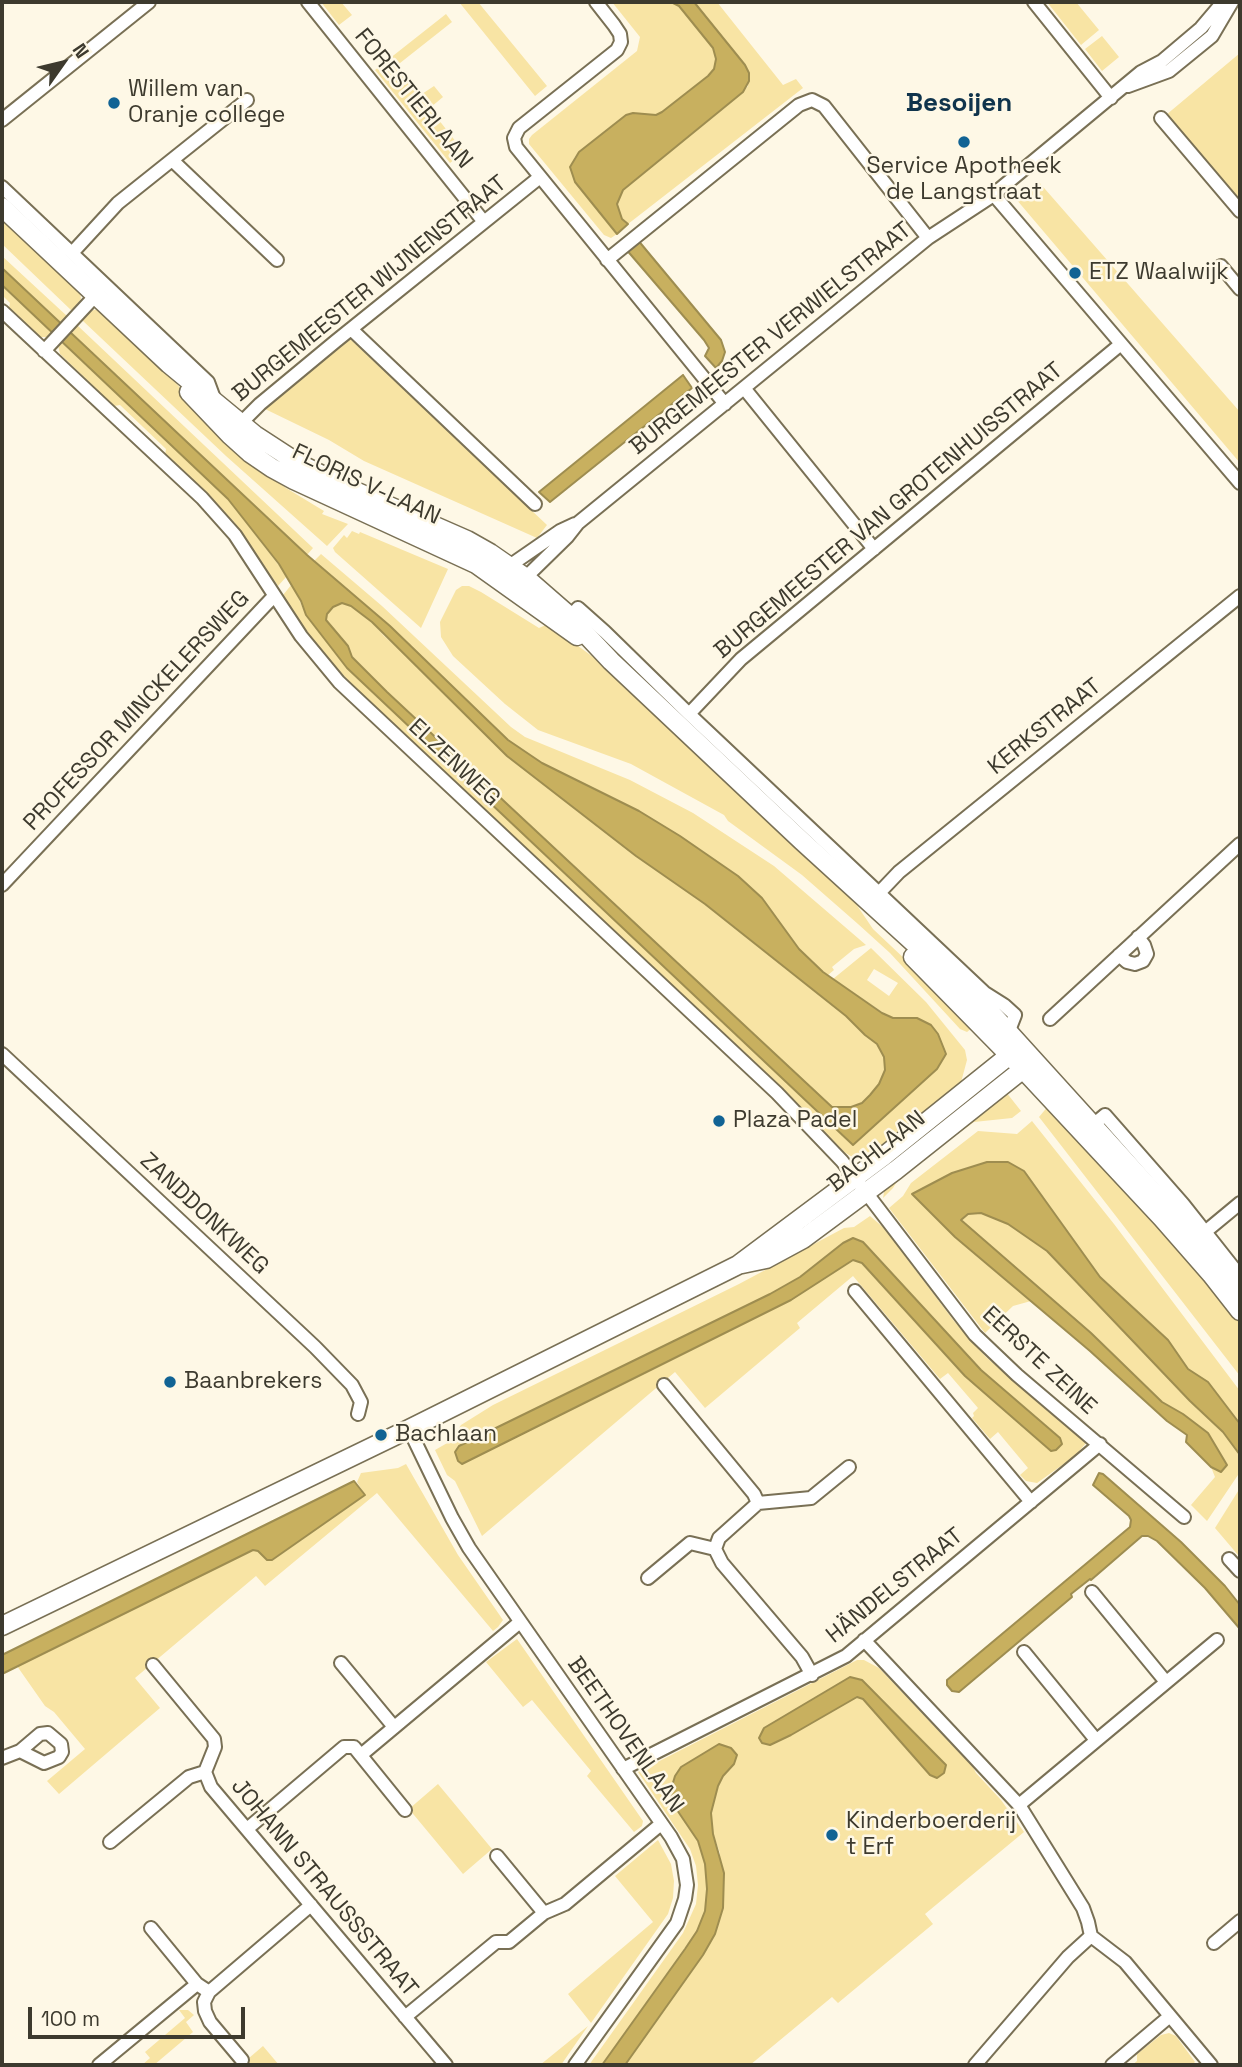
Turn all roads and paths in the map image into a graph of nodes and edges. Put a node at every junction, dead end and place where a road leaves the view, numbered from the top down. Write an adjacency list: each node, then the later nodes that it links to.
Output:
1 (149, 2): 11 (street)
2 (308, 2): 18 (street, FORESTIERLAAN)
3 (596, 2): 13 (street)
4 (1034, 2): 8 (street)
5 (1223, 2): 7 (street, BURGEMEESTER VERWIELSTRAAT)
6 (1233, 2): 7 (street, BURGEMEESTER VERWIELSTRAAT)
7 (1124, 87): 8 (street, BURGEMEESTER VERWIELSTRAAT)
8 (1111, 97): 15 (street, BURGEMEESTER VERWIELSTRAAT)
9 (247, 100): 12 (street)
10 (1161, 118): 17 (street)
11 (2, 120)
12 (172, 160): 20 (street); 21 (street)
13 (540, 177): 18 (street, BURGEMEESTER WIJNENSTRAAT); 22 (street)
14 (2, 187): 20 (street, FLORIS V-LAAN)
15 (994, 195): 19 (street, BURGEMEESTER VERWIELSTRAAT); 28 (street)
16 (2, 207): 25 (main road, FLORIS V-LAAN)
17 (1240, 211)
18 (484, 222): 27 (street, BURGEMEESTER WIJNENSTRAAT)
19 (928, 238): 22 (street); 31 (street, BURGEMEESTER VERWIELSTRAAT)
20 (72, 253): 32 (street, FLORIS V-LAAN)
21 (277, 260)
22 (607, 260): 33 (street)
23 (1221, 266): 24 (street)
24 (1240, 289)
25 (96, 295): 29 (street); 30 (main road, FLORIS V-LAAN)
26 (2, 312): 29 (street, ELZENWEG)
27 (351, 329): 34 (street, BURGEMEESTER WIJNENSTRAAT); 36 (street)
28 (1121, 344): 35 (street); 38 (street, BURGEMEESTER VAN GROTENHUISSTRAAT)
29 (44, 351): 41 (street, ELZENWEG)
30 (169, 364): 32 (main road, FLORIS V-LAAN); 34 (main road, FLORIS V-LAAN)
31 (744, 388): 33 (street, BURGEMEESTER VERWIELSTRAAT); 38 (street)
32 (216, 404): 34 (main road, FLORIS V-LAAN)
33 (725, 404): 37 (street, BURGEMEESTER VERWIELSTRAAT)
34 (235, 430): 39 (main road, FLORIS V-LAAN)
35 (1240, 483)
36 (535, 504)
37 (578, 523): 39 (street, BURGEMEESTER VERWIELSTRAAT); 40 (street, BURGEMEESTER VERWIELSTRAAT)
38 (874, 549): 44 (street, BURGEMEESTER VAN GROTENHUISSTRAAT)
39 (502, 571): 40 (main road, FLORIS V-LAAN)
40 (520, 584): 43 (main road, FLORIS V-LAAN)
41 (274, 596): 46 (street, PROFESSOR MINCKELERSWEG); 55 (street, ELZENWEG)
42 (1240, 596): 47 (street, KERKSTRAAT)
43 (567, 621): 44 (street, FLORIS V-LAAN); 51 (main road, FLORIS V-LAAN)
44 (689, 714): 47 (street, FLORIS V-LAAN)
45 (1240, 844): 48 (street)
46 (2, 885)
47 (878, 892): 51 (street, FLORIS V-LAAN)
48 (1138, 937): 49 (street); 49 (street)
49 (1119, 955): 50 (street)
50 (1050, 1019)
51 (1013, 1045): 53 (main road, FLORIS V-LAAN); 55 (main road, BACHLAAN)
52 (2, 1054): 62 (street, ZANDDONKWEG)
53 (1029, 1064): 54 (main road, FLORIS V-LAAN); 55 (main road, BACHLAAN)
54 (1088, 1128): 57 (street); 60 (main road, FLORIS V-LAAN)
55 (860, 1185): 63 (main road, BACHLAAN); 64 (street, EERSTE ZEINE)
56 (1240, 1203): 57 (street)
57 (1205, 1232): 58 (street)
58 (1240, 1276)
59 (855, 1291): 66 (street)
60 (1238, 1306)
61 (664, 1385): 67 (street)
62 (358, 1415)
63 (409, 1429): 74 (street, BEETHOVENLAAN); 75 (main road, BACHLAAN)
64 (1100, 1444): 66 (street, HÄNDELSTRAAT); 68 (street, EERSTE ZEINE)
65 (849, 1467): 67 (street)
66 (1031, 1502): 76 (street, HÄNDELSTRAAT)
67 (758, 1503): 69 (street)
68 (1184, 1517)
69 (715, 1549): 72 (street); 81 (street)
70 (1230, 1559): 71 (street)
71 (1240, 1571)
72 (648, 1578)
73 (1092, 1592): 82 (street)
74 (520, 1622): 83 (street); 88 (street, BEETHOVENLAAN)
75 (2, 1626)
76 (864, 1640): 81 (street, HÄNDELSTRAAT); 90 (street)
77 (1217, 1640): 82 (street)
78 (1024, 1652): 84 (street)
79 (341, 1663): 83 (street)
80 (153, 1665): 89 (street, JOHANN STRAUSSSTRAAT)
81 (811, 1675): 88 (street, HÄNDELSTRAAT)
82 (1166, 1682): 84 (street)
83 (394, 1727): 86 (street)
84 (1096, 1740): 90 (street)
85 (20, 1751): 87 (street)
86 (357, 1751): 91 (street); 93 (street)
87 (2, 1758)
88 (623, 1769): 92 (street, BEETHOVENLAAN)
89 (205, 1772): 93 (street, JOHANN STRAUSSSTRAAT); 94 (street)
90 (1019, 1805): 100 (street)
91 (405, 1810)
92 (661, 1824): 97 (street); 109 (street, BEETHOVENLAAN)
93 (247, 1829): 96 (street, JOHANN STRAUSSSTRAAT)
94 (110, 1842)
95 (497, 1856): 97 (street)
96 (311, 1905): 103 (street); 104 (street, JOHANN STRAUSSSTRAAT)
97 (544, 1913): 104 (street)
98 (1240, 1921): 101 (street)
99 (151, 1928): 102 (street)
100 (1091, 1936): 105 (street); 110 (street)
101 (1214, 1943)
102 (197, 1984): 103 (street); 107 (street)
103 (209, 1992): 106 (street)
104 (405, 2017): 108 (street, JOHANN STRAUSSSTRAAT)
105 (1170, 2017): 111 (street); 112 (street)
106 (242, 2060)
107 (99, 2065)
108 (446, 2065)
109 (575, 2065)
110 (975, 2065)
111 (1112, 2065)
112 (1211, 2065)

